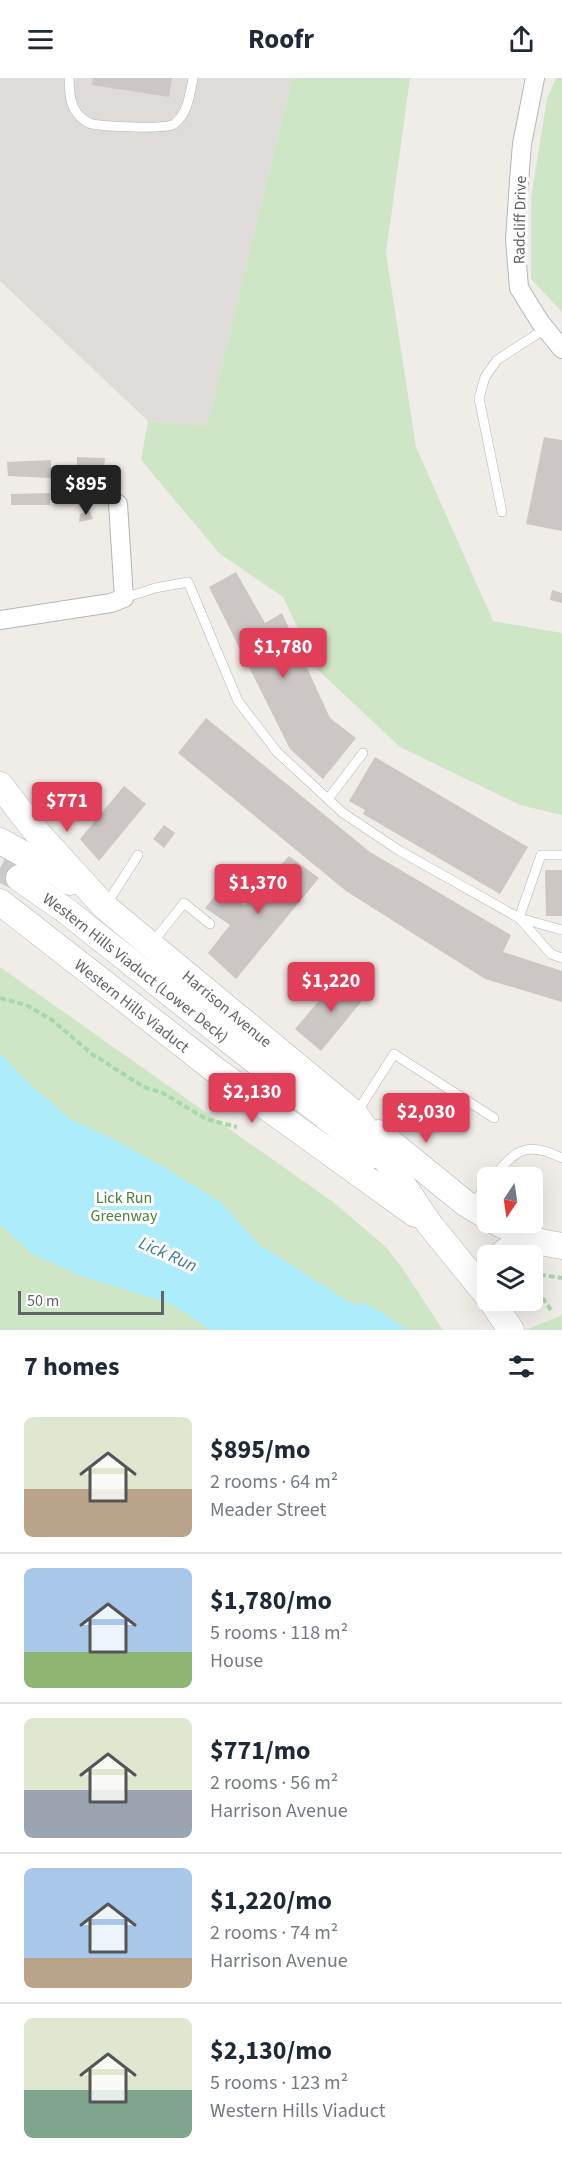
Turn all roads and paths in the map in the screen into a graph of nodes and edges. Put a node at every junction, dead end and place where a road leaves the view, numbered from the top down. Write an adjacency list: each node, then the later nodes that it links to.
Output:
1 (69, 78): 2 (lane)
2 (192, 78)
3 (535, 78): 4 (street, Radcliff Drive)
4 (545, 329): 5 (street, Radcliff Drive); 7 (lane)
5 (562, 349)
6 (118, 504): 8 (street)
7 (502, 512)
8 (124, 598): 9 (street); 12 (lane)
9 (0, 620)
10 (363, 753): 12 (lane)
11 (0, 785): 18 (main road, Harrison Avenue)
12 (328, 799): 20 (lane)
13 (5, 843): 18 (main road)
14 (138, 855): 18 (lane)
15 (562, 855): 20 (lane)
16 (20, 878): 32 (main road, Western Hills Viaduct (Lower Deck))
17 (0, 903): 23 (main road)
18 (105, 907): 24 (main road, Harrison Avenue)
19 (0, 911): 23 (main road, Western Hills Viaduct (Lower Deck))
20 (519, 918): 22 (lane); 25 (lane)
21 (210, 924): 24 (lane)
22 (562, 930)
23 (40, 933): 34 (main road, Western Hills Viaduct)
24 (151, 945): 27 (main road, Harrison Avenue)
25 (562, 957)
26 (0, 998): 29 (path)
27 (355, 1114): 28 (lane); 32 (main road, Harrison Avenue); 33 (main road)
28 (494, 1118)
29 (237, 1127)
30 (562, 1158): 31 (lane)
31 (502, 1167)
32 (393, 1170): 34 (main road, Harrison Avenue)
33 (477, 1210)
34 (430, 1225): 40 (main road, Harrison Avenue)
35 (522, 1233): 36 (main road)
36 (552, 1246): 37 (path)
37 (543, 1261)
38 (543, 1277): 39 (path)
39 (562, 1278)
40 (477, 1279)
41 (543, 1299): 42 (path)
42 (551, 1310)
43 (500, 1311): 44 (main road, Harrison Avenue)
44 (511, 1330)

